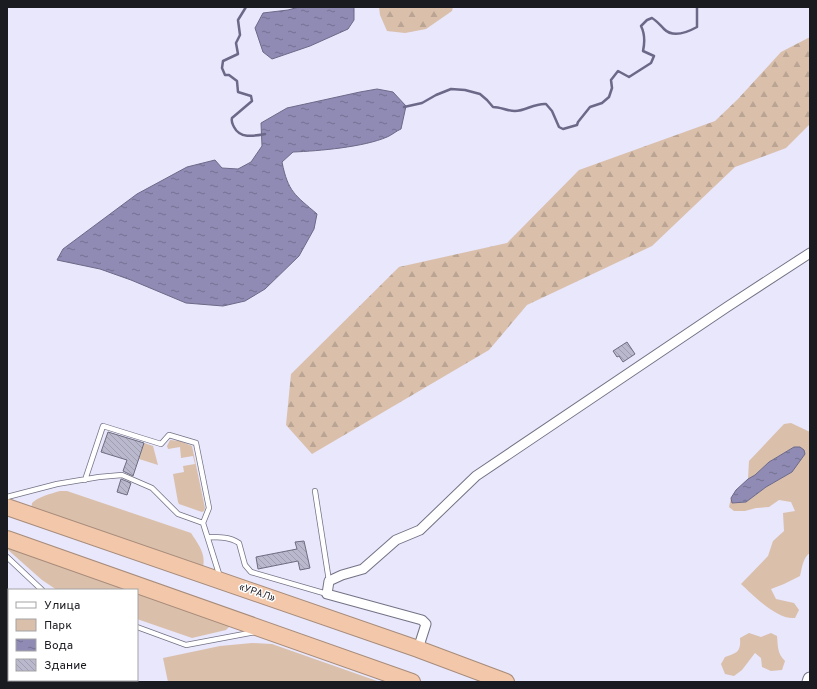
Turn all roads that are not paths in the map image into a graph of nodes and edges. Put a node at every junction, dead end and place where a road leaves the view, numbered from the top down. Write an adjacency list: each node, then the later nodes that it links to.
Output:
1 (810, 253): 11 (street)
2 (85, 480): 4 (lane); 6 (lane); 6 (lane)
3 (315, 491): 11 (lane)
4 (7, 496)
5 (7, 508): 10 (highway, «УРАЛ»)
6 (203, 523): 7 (lane)
7 (208, 537): 10 (lane); 13 (lane)
8 (7, 539): 15 (highway)
9 (7, 557): 12 (lane)
10 (221, 581): 16 (highway, «УРАЛ»)
11 (330, 581): 13 (street)
12 (41, 589)
13 (327, 594): 16 (street)
14 (138, 627): 15 (lane)
15 (264, 630): 17 (highway)
16 (418, 649): 18 (highway, «УРАЛ»)
17 (412, 682)
18 (506, 682)

